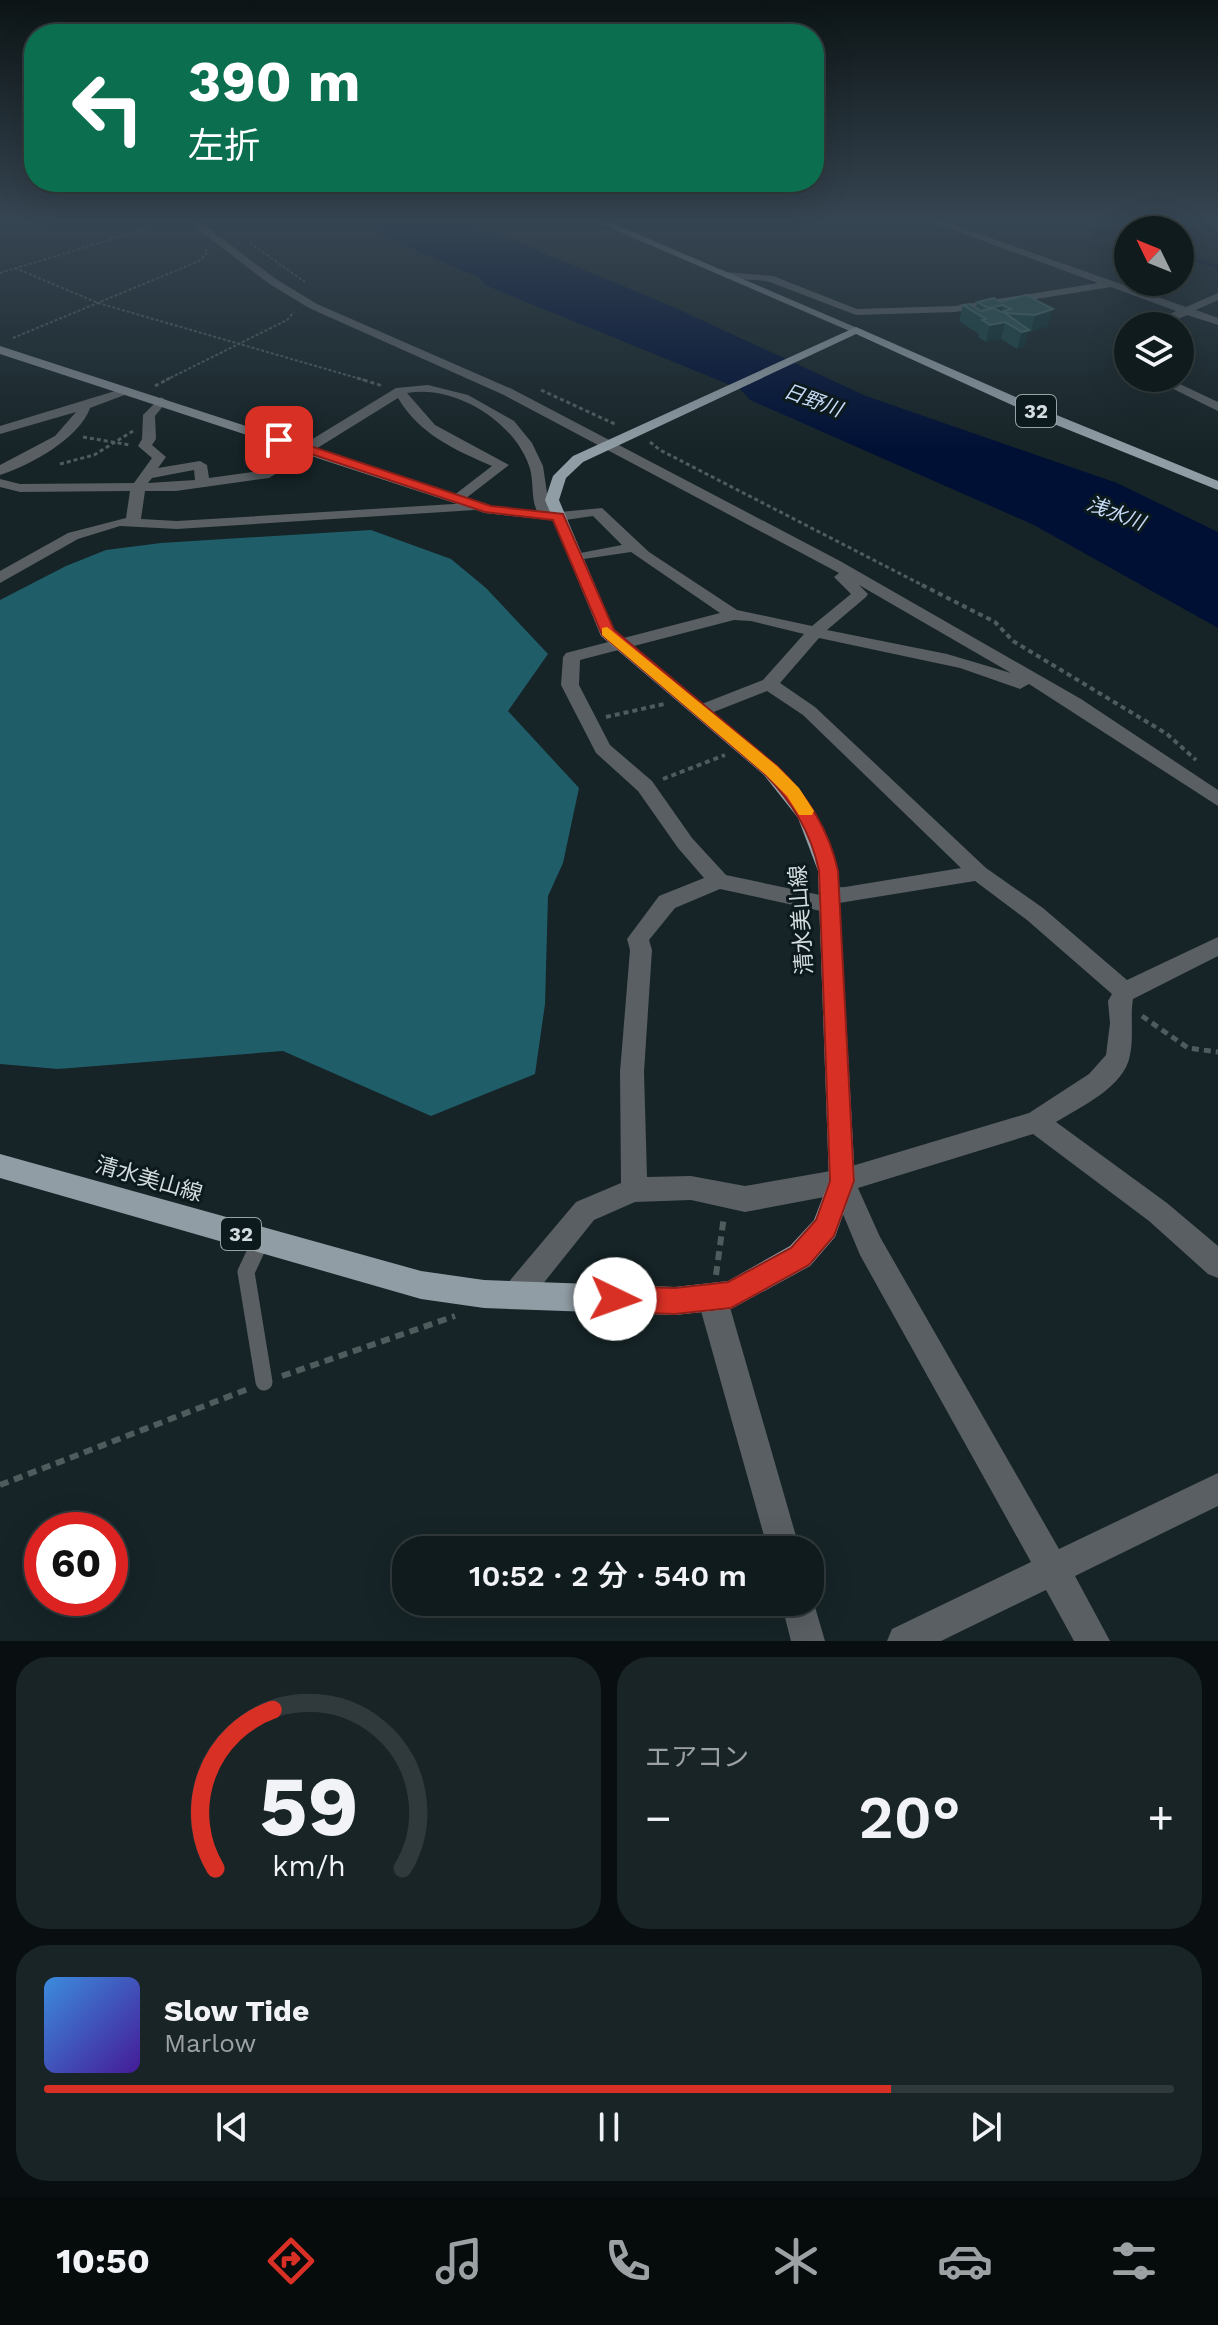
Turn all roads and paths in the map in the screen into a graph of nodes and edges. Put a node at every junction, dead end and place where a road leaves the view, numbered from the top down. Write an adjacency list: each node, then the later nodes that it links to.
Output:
1 (83, 297): 10 (path)
2 (113, 297): 10 (path)
3 (283, 297): 15 (path)
4 (298, 297): 29 (street)
5 (777, 297): 13 (street)
6 (817, 297): 7 (street)
7 (1033, 297)
8 (1148, 297): 11 (street)
9 (1217, 297): 11 (street)
10 (98, 303): 14 (path); 15 (path)
11 (1189, 311): 12 (street)
12 (1218, 322)
13 (856, 330): 29 (main road, 清水美山線 / 32); 37 (main road, 32)
14 (14, 338)
15 (239, 344): 17 (path); 19 (path)
16 (0, 350): 19 (street)
17 (400, 391): 32 (street); 39 (street); 41 (street)
18 (1186, 392): 21 (street)
19 (134, 393): 20 (street); 22 (street)
20 (161, 401): 24 (street); 32 (street)
21 (1218, 407)
22 (84, 409): 25 (street); 27 (street)
23 (0, 414): 25 (street)
24 (149, 422): 28 (path); 30 (street)
25 (16, 424): 26 (street)
26 (0, 430)
27 (69, 434): 28 (path); 31 (street)
28 (114, 442): 30 (path); 31 (path)
29 (612, 443): 41 (main road, 清水美山線 / 32); 45 (street)
30 (145, 446): 34 (street)
31 (39, 449): 33 (street)
32 (308, 449): 36 (street); 39 (street)
33 (0, 471)
34 (148, 474): 36 (street); 38 (street)
35 (0, 483): 38 (street)
36 (203, 483): 38 (street)
37 (1218, 486)
38 (138, 487): 42 (street)
39 (456, 499): 40 (street)
40 (480, 506): 41 (street); 42 (street)
41 (558, 517): 43 (street); 44 (main road, 清水美山線 / 32)
42 (133, 522): 47 (street)
43 (634, 547): 44 (street); 48 (street)
44 (575, 558): 50 (main road, 清水美山線 / 32)
45 (835, 564): 49 (street); 53 (street)
46 (903, 577): 57 (path)
47 (0, 578)
48 (733, 615): 49 (street); 50 (street)
49 (816, 631): 51 (street); 53 (street)
50 (619, 646): 54 (main road, 清水美山線 / 32); 55 (street)
51 (769, 684): 54 (street); 62 (street)
52 (676, 700): 55 (path)
53 (1075, 703): 58 (street)
54 (700, 711): 64 (main road, 清水美山線 / 32)
55 (588, 719): 59 (street)
56 (733, 752): 59 (path)
57 (1198, 762)
58 (1199, 784): 60 (street); 61 (street)
59 (645, 786): 63 (street)
60 (1218, 799)
61 (1218, 812)
62 (979, 873): 64 (street); 66 (street)
63 (719, 881): 64 (street); 71 (street)
64 (830, 900): 70 (main road, 清水美山線 / 32)
65 (1218, 946): 66 (street)
66 (1123, 996): 67 (path); 68 (street)
67 (1218, 1052)
68 (1036, 1122): 70 (street); 74 (street)
69 (0, 1166): 73 (main road, 清水美山線 / 32)
70 (842, 1181): 72 (street); 77 (main road, 清水美山線 / 32); 82 (street)
71 (634, 1190): 72 (street); 76 (street)
72 (726, 1195): 77 (path)
73 (261, 1240): 75 (main road, 清水美山線 / 32); 78 (lane)
74 (1218, 1264)
75 (484, 1294): 76 (main road, 清水美山線 / 32); 78 (path)
76 (516, 1295): 77 (main road, 清水美山線 / 32)
77 (713, 1297): 81 (street)
78 (264, 1382): 79 (path)
79 (0, 1485)
80 (1218, 1489): 82 (street)
81 (780, 1536)
82 (1052, 1569): 85 (street); 86 (street)
83 (802, 1616): 84 (street)
84 (808, 1641)
85 (904, 1641)
86 (1093, 1641)

